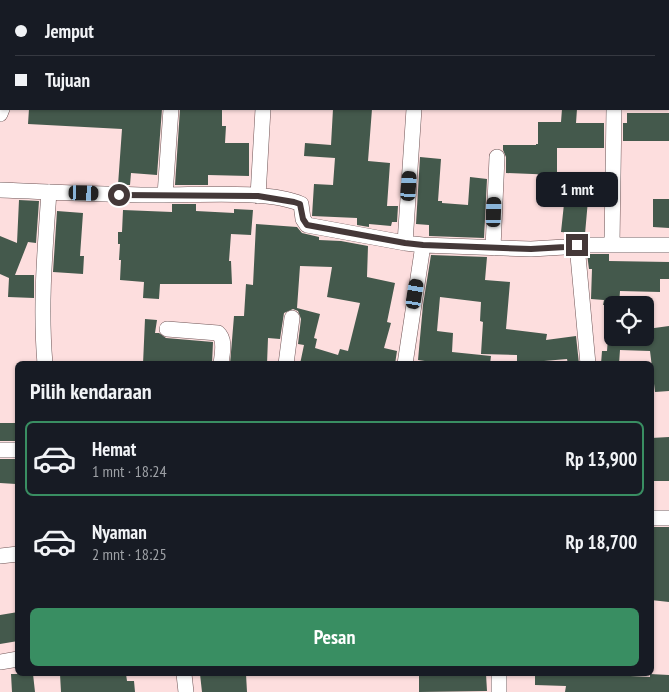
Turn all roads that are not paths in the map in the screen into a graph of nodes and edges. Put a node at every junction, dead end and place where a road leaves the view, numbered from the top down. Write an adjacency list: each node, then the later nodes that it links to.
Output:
1 (171, 110): 8 (street)
2 (263, 110): 9 (street)
3 (414, 110): 10 (street)
4 (614, 110): 11 (street)
5 (497, 156): 15 (street)
6 (0, 190): 7 (street)
7 (50, 192): 8 (street); 18 (street)
8 (164, 195): 9 (street)
9 (258, 196): 10 (street)
10 (405, 243): 12 (street)
11 (612, 244): 13 (street); 14 (street)
12 (423, 245): 15 (street); 21 (street)
13 (577, 245): 15 (street); 22 (street)
14 (669, 245)
15 (493, 248)
16 (292, 318): 20 (street)
17 (167, 329): 19 (street)
18 (45, 361)
19 (221, 361)
20 (286, 361)
21 (406, 361)
22 (588, 361)
23 (0, 450): 24 (street)
24 (15, 450)
25 (654, 518): 26 (street)
26 (669, 518)
27 (15, 554): 28 (street)
28 (0, 556)
29 (15, 660): 30 (street)
30 (0, 662)
31 (184, 676): 33 (street)
32 (498, 676): 34 (street)
33 (186, 692)
34 (499, 692)

